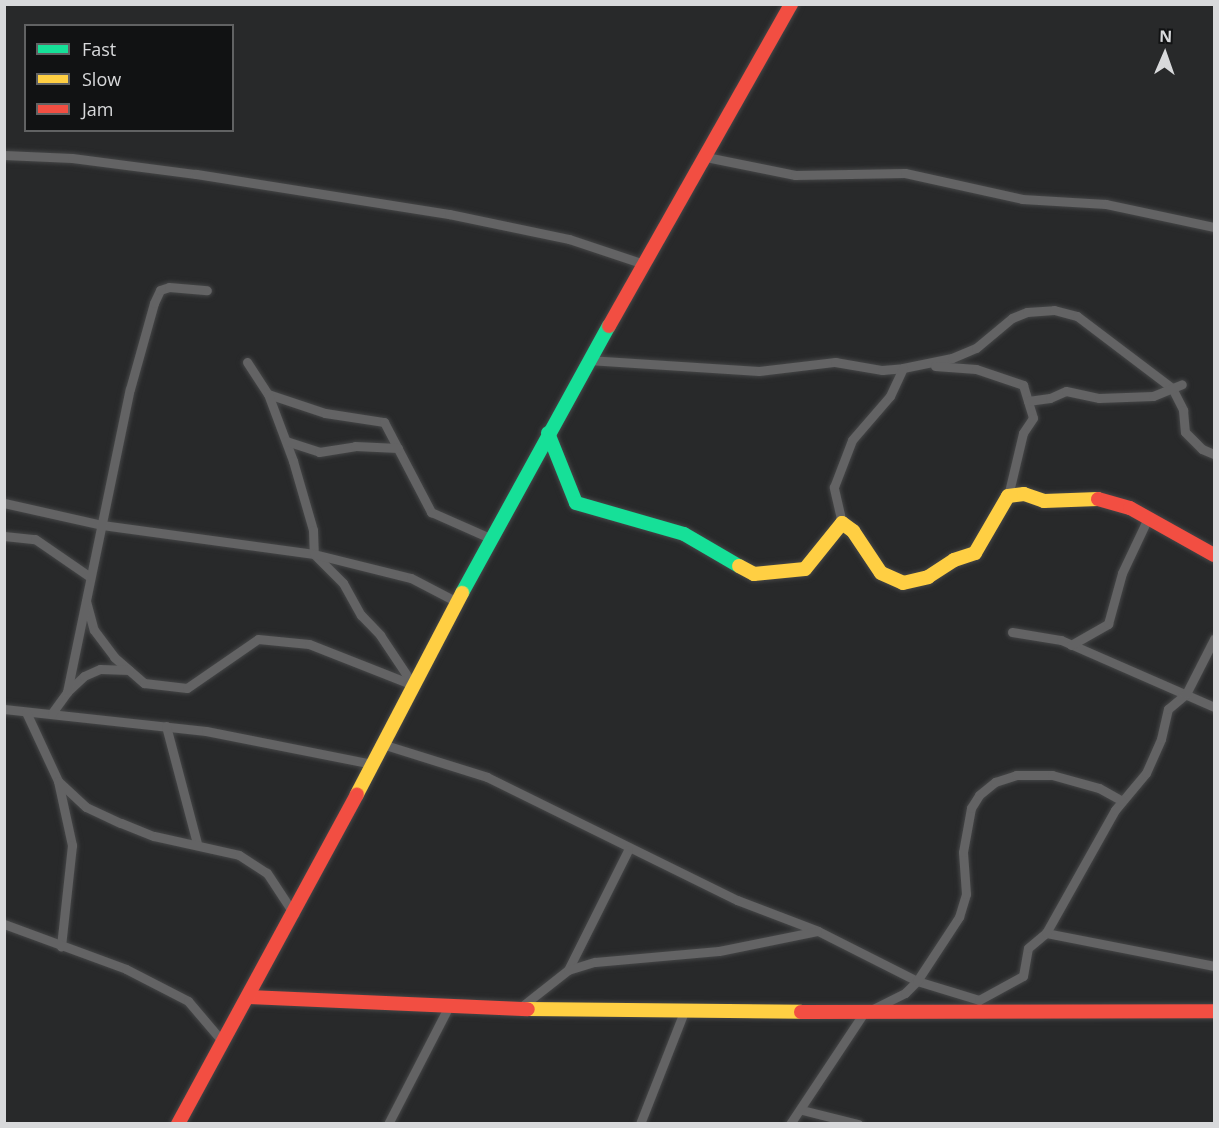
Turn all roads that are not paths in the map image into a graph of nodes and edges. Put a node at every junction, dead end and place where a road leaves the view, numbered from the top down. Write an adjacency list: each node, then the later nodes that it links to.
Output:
1 (791, 4): 3 (street)
2 (4, 155): 5 (street)
3 (706, 157): 4 (street); 5 (street)
4 (1215, 227)
5 (644, 264): 7 (street)
6 (207, 290): 23 (street)
7 (588, 360): 10 (street); 15 (street)
8 (247, 362): 13 (street)
9 (928, 365): 10 (street); 12 (street); 14 (street)
10 (903, 368): 22 (street)
11 (1182, 384): 12 (street)
12 (1172, 388): 14 (street); 18 (street)
13 (268, 394): 16 (street); 17 (street)
14 (1028, 401): 19 (street)
15 (548, 433): 22 (street); 25 (street)
16 (286, 441): 17 (street); 26 (street)
17 (398, 448): 25 (street)
18 (1215, 454)
19 (1008, 496): 21 (street); 22 (street)
20 (4, 503): 23 (street)
21 (1148, 518): 27 (street); 33 (street)
22 (842, 523)
23 (102, 525): 26 (street); 28 (street)
24 (4, 536): 28 (street)
25 (490, 538): 30 (street)
26 (314, 554): 30 (street); 35 (street)
27 (1215, 555)
28 (90, 577): 29 (street)
29 (85, 598): 34 (street); 36 (street)
30 (457, 602): 35 (street)
31 (1012, 632): 33 (street)
32 (1215, 639): 37 (street)
33 (1071, 645): 37 (street)
34 (129, 669): 35 (street); 36 (street)
35 (413, 685): 43 (street)
36 (67, 692): 41 (street)
37 (1186, 694): 38 (street); 46 (street)
38 (1215, 707)
39 (4, 709): 40 (street)
40 (26, 712): 41 (street); 45 (street)
41 (52, 713): 42 (street)
42 (166, 726): 44 (street); 47 (street)
43 (382, 744): 44 (street); 48 (street)
44 (372, 764): 49 (street)
45 (58, 781): 47 (street); 53 (street)
46 (1122, 801): 52 (street); 56 (street)
47 (197, 843): 49 (street)
48 (628, 850): 51 (street); 55 (street)
49 (294, 914): 57 (street)
50 (4, 924): 53 (street)
51 (818, 931): 55 (street); 56 (street)
52 (1046, 933): 54 (street); 56 (street)
53 (61, 946): 63 (street)
54 (1215, 966)
55 (568, 970): 59 (street)
56 (917, 981): 62 (street)
57 (249, 997): 58 (street); 63 (street)
58 (448, 1006): 59 (street); 66 (street)
59 (521, 1007): 61 (street)
60 (1215, 1011): 62 (street)
61 (684, 1012): 62 (street); 67 (street)
62 (863, 1014): 64 (street)
63 (222, 1041): 65 (street)
64 (802, 1110): 68 (street); 69 (street)
65 (178, 1124)
66 (388, 1124)
67 (640, 1124)
68 (790, 1124)
69 (858, 1124)

